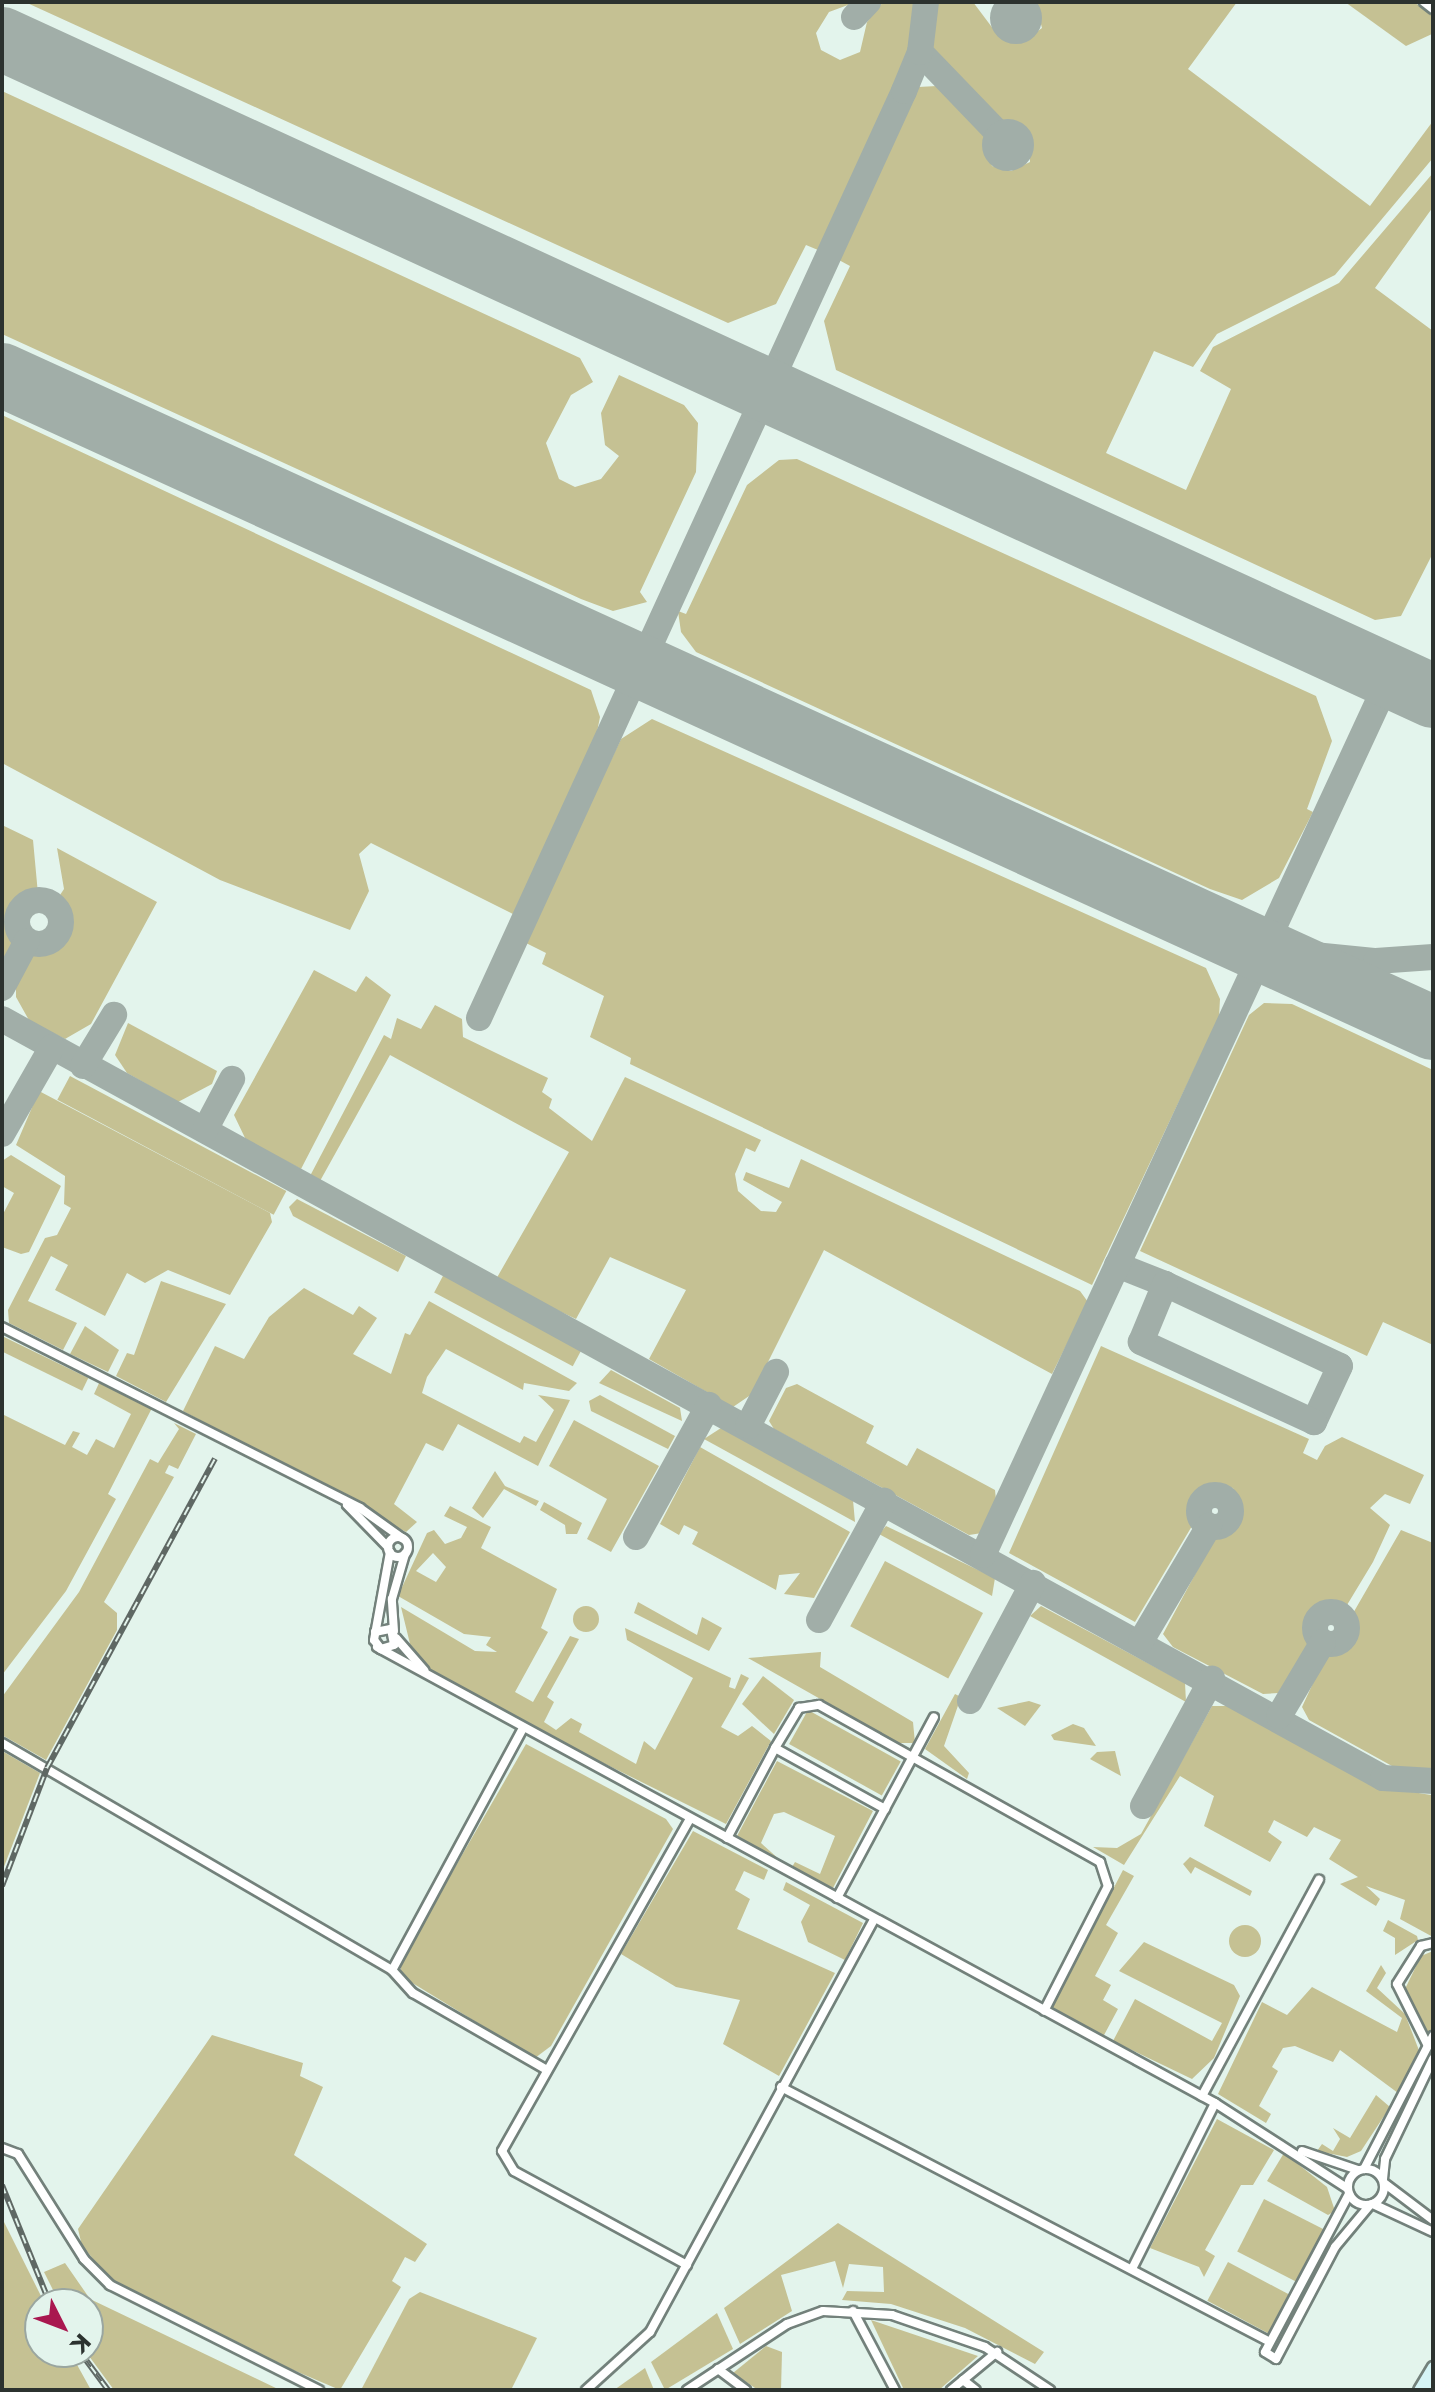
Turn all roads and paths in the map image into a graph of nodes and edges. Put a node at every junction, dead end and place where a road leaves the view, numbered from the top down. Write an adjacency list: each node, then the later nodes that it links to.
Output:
1 (1424, 2): 2 (street)
2 (1433, 9)
3 (2, 1327): 4 (street)
4 (338, 1497): 5 (street); 6 (street)
5 (402, 1538): 6 (street); 7 (street)
6 (389, 1550): 7 (street); 8 (street)
7 (405, 1554): 9 (street)
8 (375, 1632): 9 (street); 10 (street)
9 (395, 1634): 10 (street); 11 (street)
10 (377, 1647): 11 (street)
11 (434, 1678): 13 (street)
12 (934, 1717): 16 (street)
13 (522, 1730): 18 (street); 24 (street)
14 (2, 1743): 24 (street)
15 (775, 1748): 16 (street); 17 (street); 19 (street)
16 (914, 1756): 17 (street); 25 (street)
17 (885, 1809): 21 (street)
18 (690, 1819): 19 (street); 29 (street)
19 (727, 1838): 21 (street)
20 (1319, 1880): 31 (street)
21 (837, 1898): 22 (street)
22 (874, 1920): 25 (street); 30 (street)
23 (1433, 1943): 27 (street)
24 (392, 1970): 29 (street)
25 (1044, 2011): 31 (street)
26 (1433, 2036): 27 (street)
27 (1428, 2046): 35 (street)
28 (1433, 2059): 36 (street)
29 (545, 2069): 41 (street)
30 (781, 2087): 41 (street); 42 (street)
31 (1202, 2096): 32 (street)
32 (1215, 2103): 34 (street); 42 (street)
33 (2, 2148): 50 (street)
34 (1296, 2149): 35 (street); 37 (street)
35 (1361, 2169): 36 (street); 37 (street)
36 (1383, 2181): 38 (street); 39 (street)
37 (1348, 2191): 38 (street); 44 (street)
38 (1372, 2204): 40 (street); 44 (street)
39 (1433, 2220)
40 (1433, 2232)
41 (687, 2265): 51 (street)
42 (1133, 2267): 44 (street)
43 (853, 2311): 45 (street); 47 (street); 54 (street)
44 (1270, 2342)
45 (997, 2352): 48 (street); 57 (street)
46 (1433, 2367): 58 (street)
47 (718, 2369): 52 (street); 53 (street)
48 (963, 2380): 55 (street); 56 (street)
49 (1433, 2384): 59 (street)
50 (319, 2390)
51 (586, 2390)
52 (687, 2390)
53 (746, 2390)
54 (895, 2390)
55 (951, 2390)
56 (976, 2390)
57 (1050, 2390)
58 (1419, 2390)
59 (1429, 2390)

